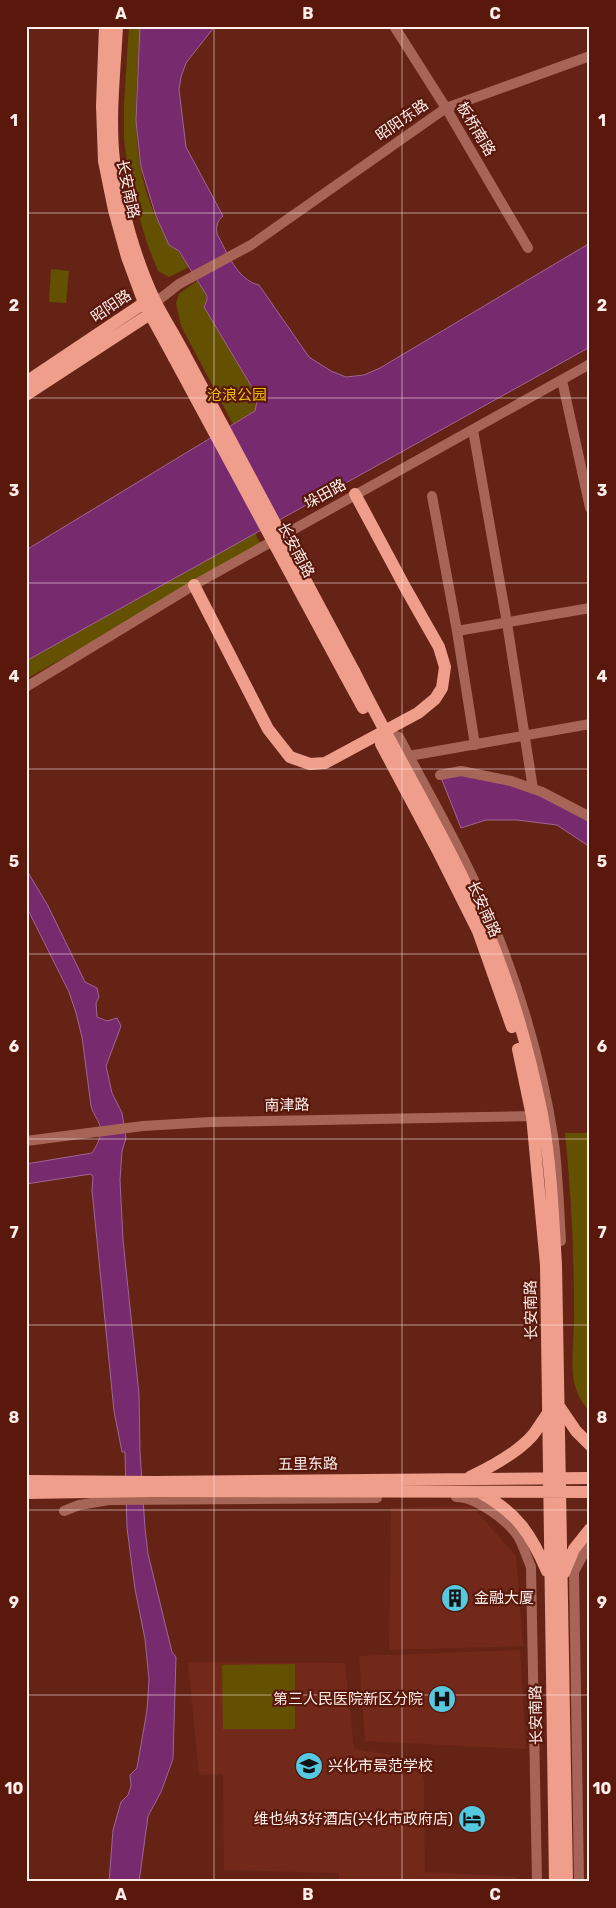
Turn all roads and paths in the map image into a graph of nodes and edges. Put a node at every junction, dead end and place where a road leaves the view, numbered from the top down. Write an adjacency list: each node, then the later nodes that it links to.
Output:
1 (105, 26): 7 (main road, 长安南路)
2 (117, 26): 7 (main road, 长安南路)
3 (394, 26): 5 (street, 板桥南路)
4 (590, 56): 5 (street, 昭阳东路)
5 (446, 108): 6 (street, 板桥南路); 7 (street, 昭阳东路)
6 (528, 248)
7 (150, 306): 10 (main road, 昭阳路); 11 (main road, 昭阳路); 22 (main road, 长安南路, bridge)
8 (590, 364): 9 (street, 垛田路)
9 (562, 380): 12 (street, 垛田路); 15 (street)
10 (26, 382)
11 (26, 395)
12 (473, 430): 13 (street, 垛田路); 18 (street)
13 (355, 494): 16 (street, 垛田路); 22 (main road)
14 (432, 496): 19 (street)
15 (590, 508)
16 (194, 585): 20 (street, 垛田路); 22 (main road)
17 (590, 608): 18 (street)
18 (507, 622): 19 (street); 23 (street)
19 (457, 631): 24 (street)
20 (26, 687)
21 (590, 724): 23 (street)
22 (380, 734): 25 (street); 29 (main road, 长安南路)
23 (526, 736): 24 (street); 27 (street)
24 (475, 745): 25 (street)
25 (409, 756): 29 (street)
26 (440, 775): 27 (street)
27 (533, 789): 28 (street)
28 (590, 817)
29 (541, 1115): 30 (street, 南津路); 31 (street); 32 (main road, 长安南路); 33 (main road, 长安南路)
30 (26, 1141)
31 (565, 1387)
32 (558, 1405): 34 (main road); 39 (main road, 长安南路)
33 (548, 1413): 35 (main road); 36 (main road, 长安南路)
34 (590, 1446)
35 (466, 1478): 36 (main road, 五里东路); 41 (main road, 五里东路)
36 (548, 1478): 39 (main road, 长安南路)
37 (590, 1478): 39 (main road, 五里东路)
38 (26, 1481): 40 (main road, 五里东路)
39 (557, 1487): 42 (main road, 五里东路); 43 (main road, 五里东路); 48 (main road, 长安南路)
40 (104, 1491): 41 (main road, 五里东路); 44 (main road, 五里东路); 45 (street)
41 (152, 1491): 42 (main road, 五里东路); 49 (street)
42 (478, 1492): 48 (main road)
43 (590, 1492)
44 (26, 1493)
45 (64, 1511)
46 (590, 1529): 48 (main road)
47 (590, 1542): 52 (street)
48 (556, 1578): 50 (main road, 长安南路); 51 (main road, 长安南路)
49 (537, 1882)
50 (555, 1882)
51 (567, 1882)
52 (579, 1882)

